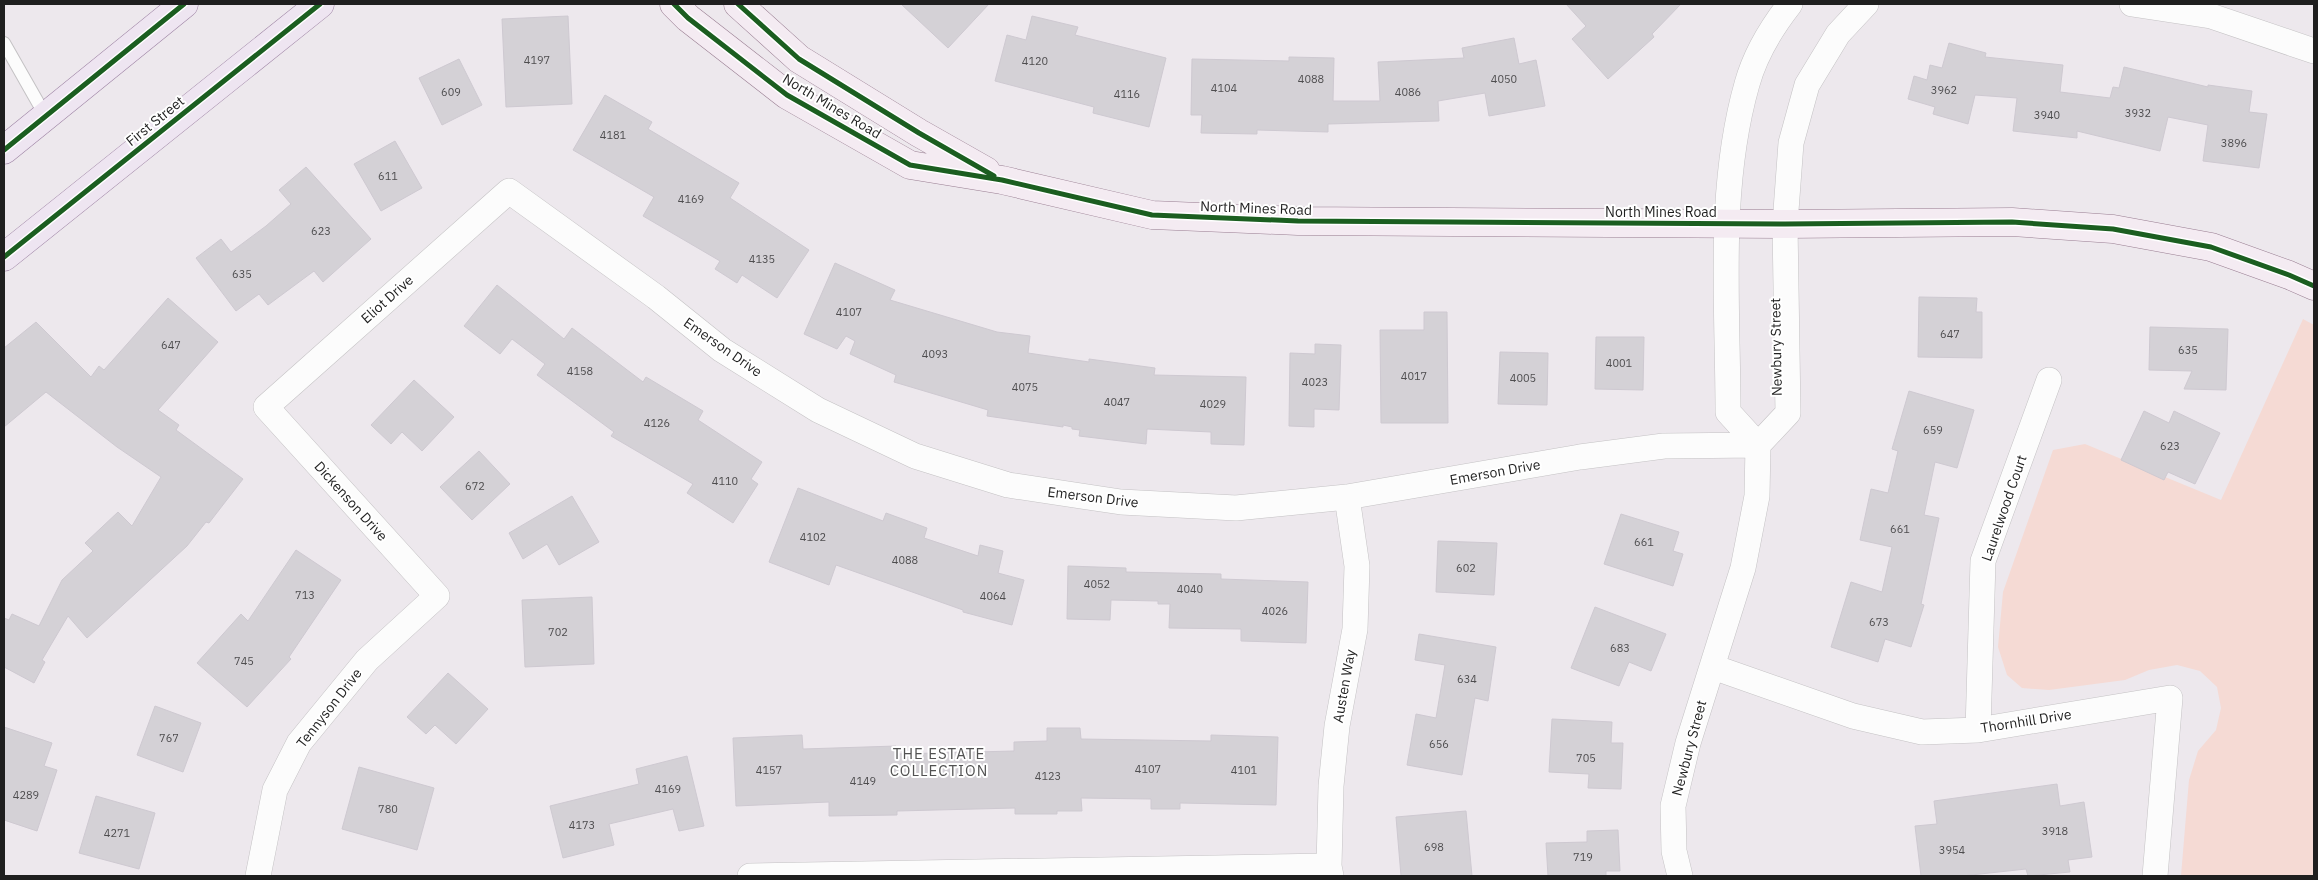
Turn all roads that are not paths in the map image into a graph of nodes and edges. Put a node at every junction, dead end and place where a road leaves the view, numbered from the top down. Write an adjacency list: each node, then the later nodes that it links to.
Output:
1 (184, 4): 10 (main road)
2 (320, 4): 16 (main road, First Street)
3 (674, 4): 12 (main road, North Mines Road)
4 (738, 4): 12 (main road, North Mines Road)
5 (1790, 4): 14 (street)
6 (1866, 4): 15 (street, Newbury Street)
7 (2132, 4): 9 (street)
8 (4, 43): 10 (lane)
9 (2314, 51)
10 (45, 115): 11 (main road)
11 (4, 150)
12 (1002, 180): 14 (main road, North Mines Road)
13 (508, 191): 19 (street, Eliot Drive); 21 (street, Emerson Drive)
14 (1727, 224): 15 (main road, North Mines Road); 20 (street)
15 (1785, 224): 17 (main road, North Mines Road); 20 (street, Newbury Street)
16 (4, 256)
17 (2314, 286)
18 (2049, 380): 24 (street, Laurelwood Court)
19 (266, 407): 22 (street, Dickenson Drive)
20 (1758, 445): 21 (street, Emerson Drive); 23 (street, Newbury Street)
21 (1348, 497): 25 (street, Austen Way)
22 (437, 596): 26 (street, Tennyson Drive)
23 (1713, 667): 24 (street, Thornhill Drive); 28 (street, Newbury Street)
24 (1978, 730): 29 (street, Thornhill Drive)
25 (1330, 871): 27 (street)
26 (258, 876)
27 (750, 876)
28 (1680, 876)
29 (2155, 876)

